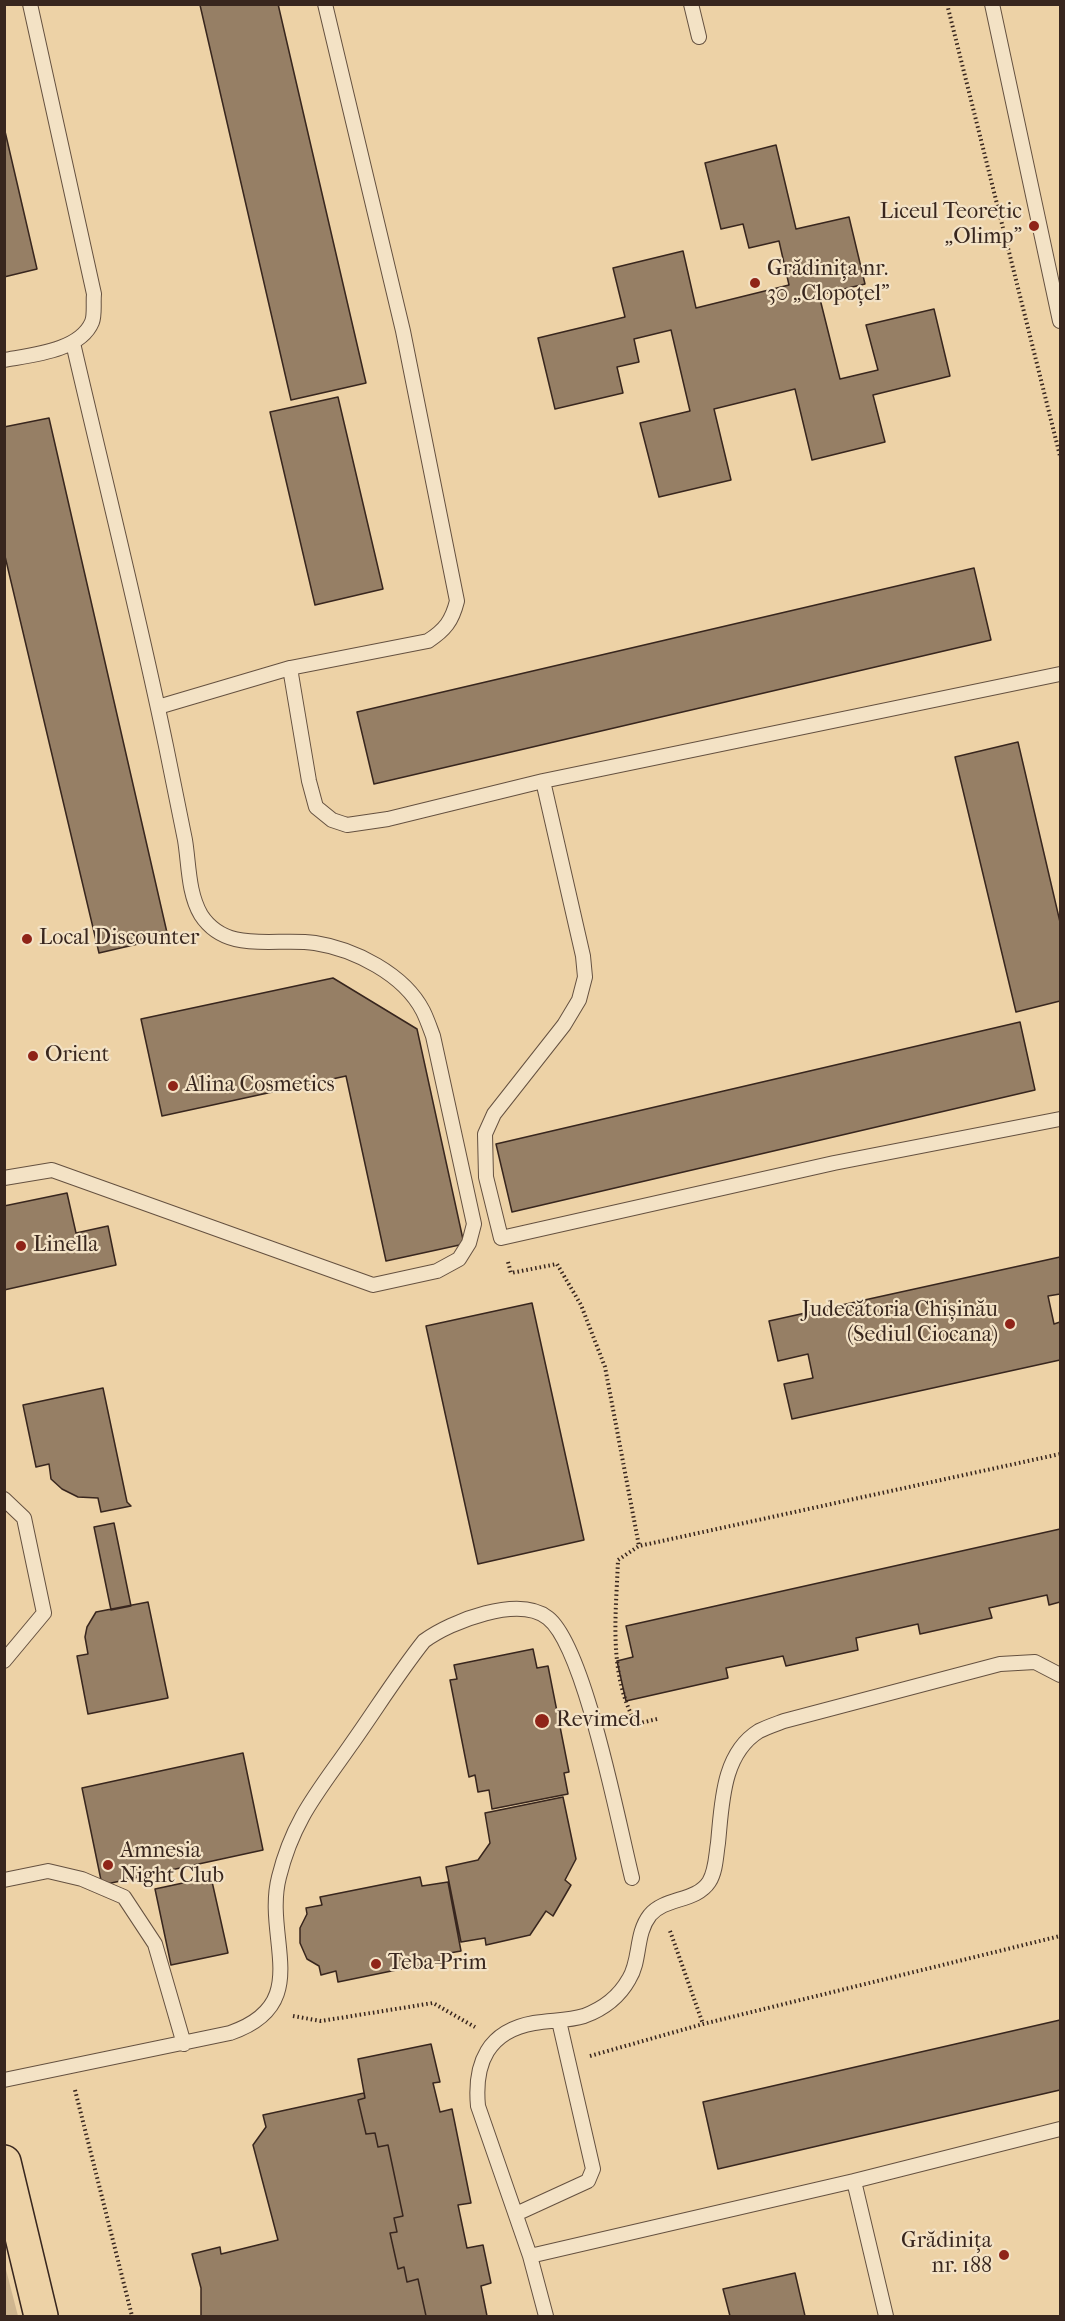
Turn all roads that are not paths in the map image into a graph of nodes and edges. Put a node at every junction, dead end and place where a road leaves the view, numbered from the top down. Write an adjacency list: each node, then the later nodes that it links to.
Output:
1 (30, 4): 7 (lane)
2 (325, 4): 9 (lane)
3 (691, 4): 5 (lane)
4 (992, 4): 6 (lane)
5 (699, 37)
6 (1060, 321)
7 (73, 343): 8 (lane); 11 (lane)
8 (4, 360)
9 (290, 668): 11 (lane); 12 (lane)
10 (1060, 674): 12 (lane)
11 (158, 707): 14 (lane)
12 (543, 781): 13 (lane)
13 (1060, 1119)
14 (4, 1178)
15 (4, 1499): 16 (lane)
16 (4, 1660)
17 (1060, 1675): 20 (lane)
18 (632, 1878): 21 (lane)
19 (4, 1880): 21 (lane)
20 (559, 2020): 26 (lane); 26 (lane)
21 (184, 2044): 22 (lane)
22 (4, 2080)
23 (1060, 2129): 25 (lane)
24 (4, 2162): 28 (main road)
25 (854, 2181): 27 (lane); 30 (lane)
26 (516, 2214): 27 (lane)
27 (530, 2256): 29 (lane)
28 (41, 2316)
29 (546, 2316)
30 (885, 2316)

